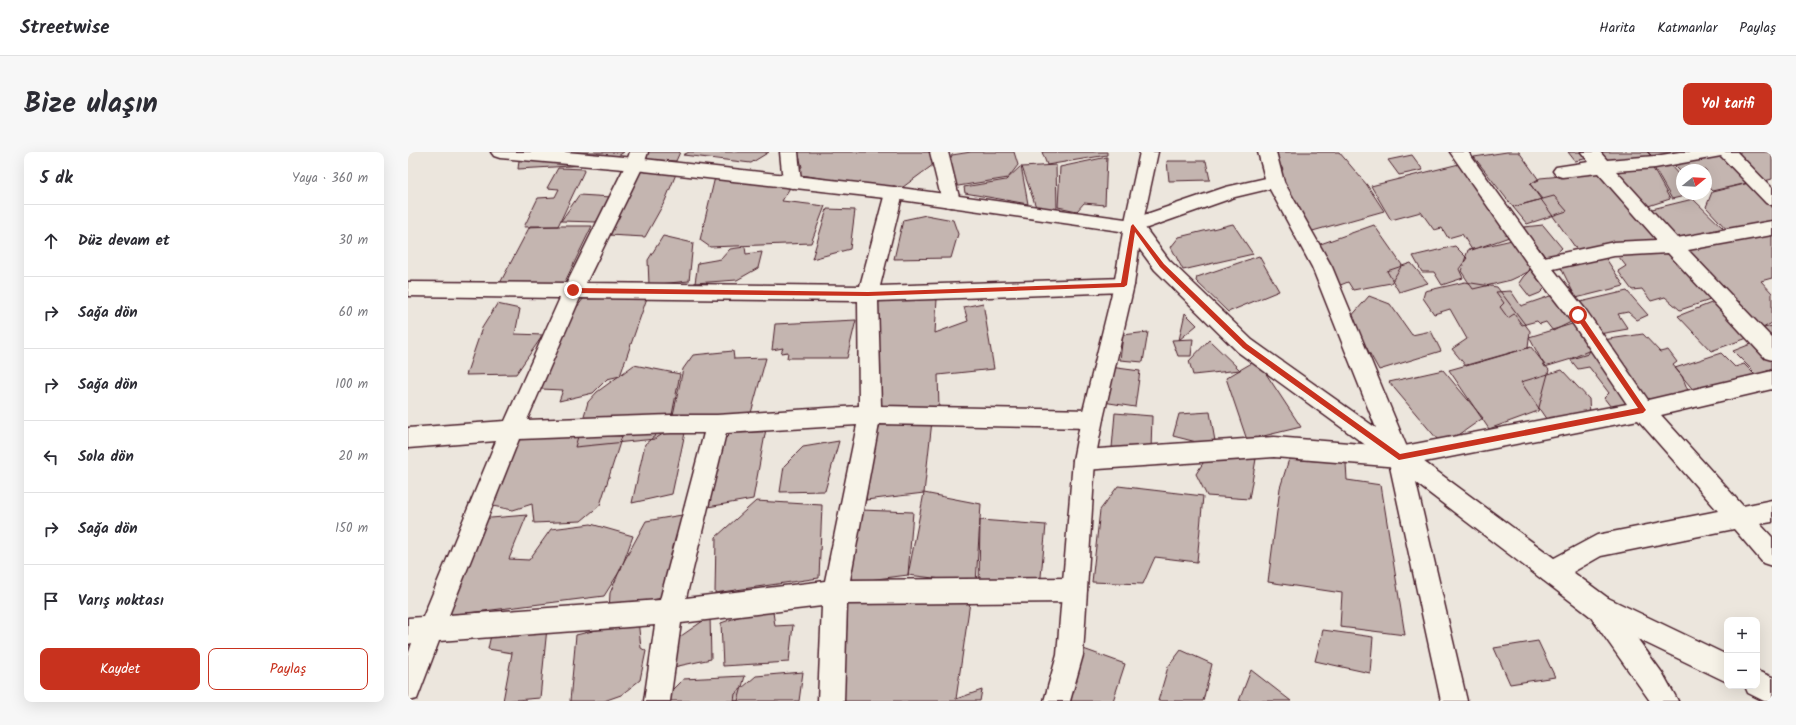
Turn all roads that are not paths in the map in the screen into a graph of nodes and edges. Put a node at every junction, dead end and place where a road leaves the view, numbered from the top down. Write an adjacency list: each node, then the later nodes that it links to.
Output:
1 (500, 152): 10 (street)
2 (789, 152): 13 (street)
3 (939, 152): 17 (street)
4 (1149, 152): 18 (street)
5 (1267, 152): 14 (street)
6 (1459, 152): 21 (street)
7 (1590, 152): 11 (street)
8 (1716, 152): 11 (street)
9 (1727, 152): 16 (street)
10 (637, 158): 13 (street); 24 (street)
11 (1603, 166): 12 (street); 20 (street)
12 (1562, 171)
13 (792, 182): 15 (street)
14 (1275, 182): 18 (street); 34 (street)
15 (894, 193): 17 (street); 25 (street)
16 (1772, 199)
17 (951, 200): 18 (street)
18 (1133, 226): 22 (street); 34 (street)
19 (1772, 228): 20 (street)
20 (1673, 246): 21 (street); 26 (street)
21 (1539, 266): 28 (street)
22 (1124, 285): 25 (street); 30 (street)
23 (408, 290): 24 (street)
24 (573, 290): 25 (street); 32 (street)
25 (868, 294): 29 (street)
26 (1772, 352)
27 (1772, 380): 28 (street)
28 (1643, 410): 34 (street); 37 (street)
29 (870, 415): 30 (street); 31 (street); 41 (street)
30 (1092, 419): 35 (street)
31 (717, 424): 32 (street); 43 (street)
32 (512, 430): 33 (street); 44 (street)
33 (408, 438)
34 (1399, 457): 35 (street); 39 (street); 52 (street)
35 (1084, 460): 40 (street)
36 (1772, 511): 37 (street)
37 (1740, 517): 38 (street); 39 (street)
38 (1772, 555)
39 (1552, 572): 42 (street)
40 (1075, 590): 41 (street); 51 (street)
41 (835, 592): 43 (street); 50 (street)
42 (1599, 606): 45 (street); 53 (street)
43 (670, 612): 44 (street); 49 (street)
44 (419, 631): 47 (street)
45 (1724, 668)
46 (1760, 685): 48 (street)
47 (408, 690)
48 (1772, 691)
49 (657, 701)
50 (831, 701)
51 (1057, 701)
52 (1454, 701)
53 (1665, 701)

